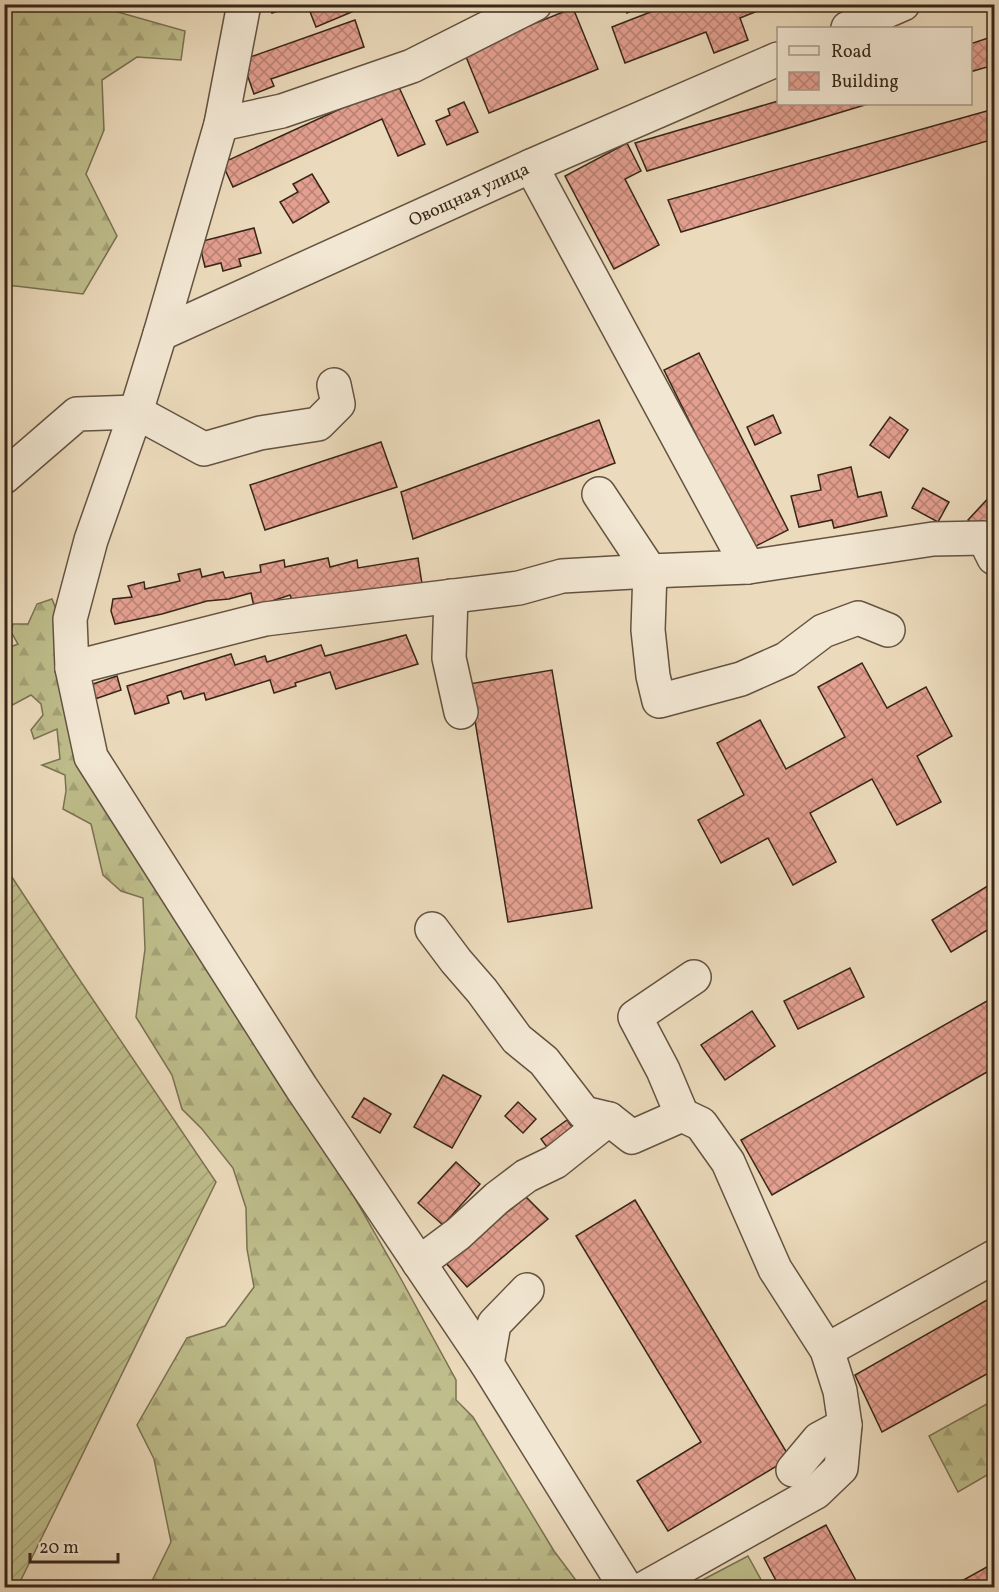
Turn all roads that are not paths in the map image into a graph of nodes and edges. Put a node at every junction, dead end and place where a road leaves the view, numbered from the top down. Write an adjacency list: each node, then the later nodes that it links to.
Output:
1 (244, 4): 6 (street)
2 (535, 4): 6 (street)
3 (903, 4): 4 (street)
4 (850, 27)
5 (777, 59): 7 (street, Овощная улица)
6 (221, 124): 8 (street)
7 (531, 166): 8 (street, Овощная улица); 14 (street)
8 (160, 334): 10 (street)
9 (334, 386): 10 (street)
10 (136, 412): 11 (street); 18 (street)
11 (4, 477)
12 (599, 494): 15 (street)
13 (994, 558): 14 (street)
14 (748, 567): 15 (street)
15 (650, 571): 16 (street); 17 (street)
16 (451, 596): 18 (street); 19 (street)
17 (888, 630)
18 (72, 668): 25 (street)
19 (461, 712)
20 (432, 929): 23 (street)
21 (694, 976): 22 (street)
22 (682, 1115): 23 (street); 27 (street)
23 (609, 1119): 25 (street)
24 (994, 1257): 27 (street)
25 (419, 1263): 28 (street)
26 (527, 1290): 28 (street)
27 (827, 1350): 29 (street)
28 (488, 1364): 31 (street)
29 (845, 1425): 30 (street); 32 (street)
30 (793, 1470)
31 (626, 1587)
32 (645, 1587)

